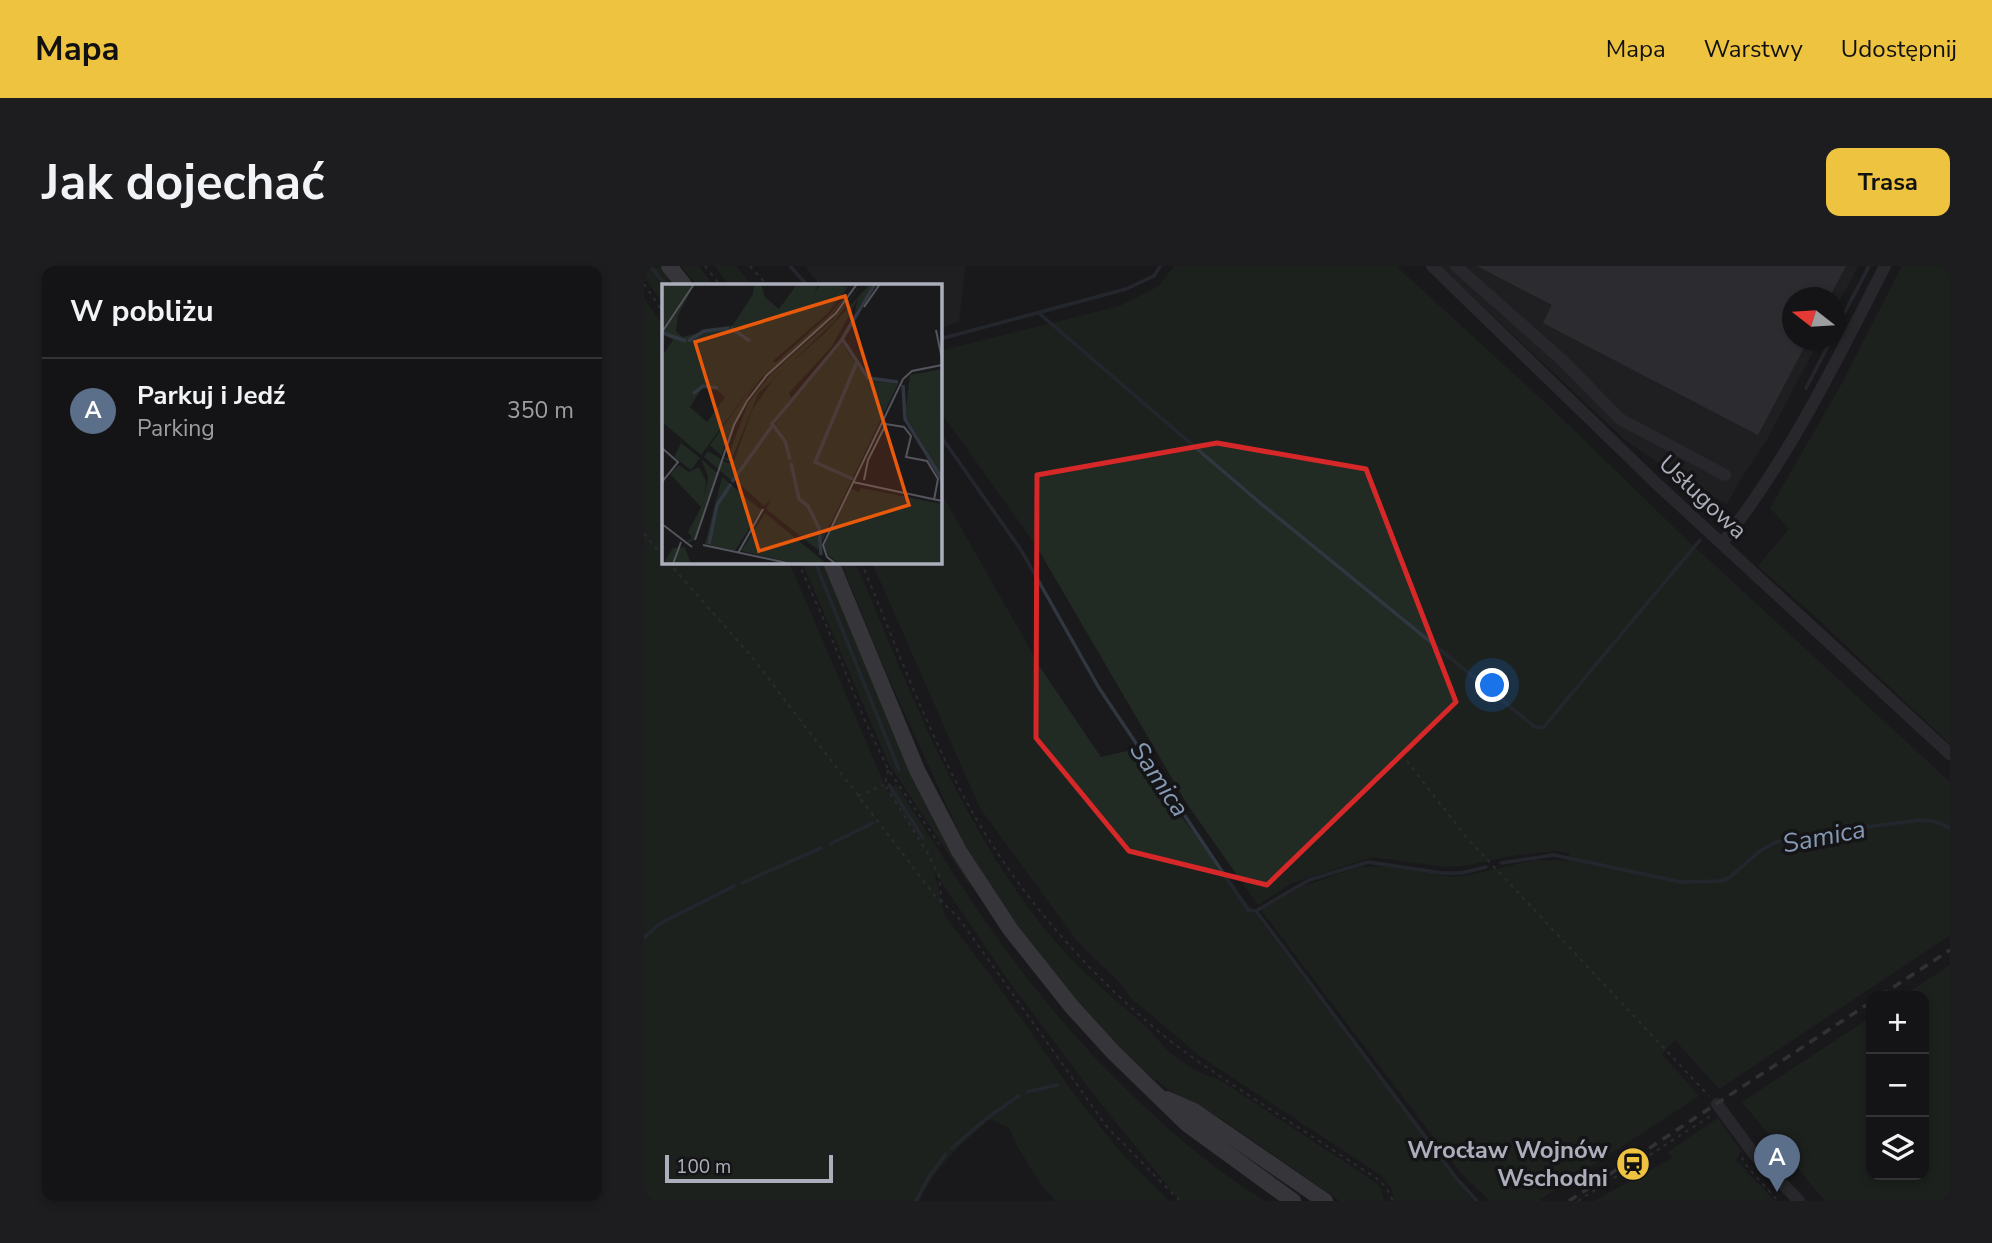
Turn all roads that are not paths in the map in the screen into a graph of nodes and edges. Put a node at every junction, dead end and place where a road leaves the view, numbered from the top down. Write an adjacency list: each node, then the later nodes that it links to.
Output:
1 (669, 266): 5 (main road)
2 (1432, 266): 7 (lane, Usługowa)
3 (1456, 266): 6 (lane)
4 (1885, 266): 7 (lane)
5 (683, 284)
6 (1725, 475)
7 (1721, 543): 9 (lane, Usługowa)
8 (832, 564): 10 (main road)
9 (1950, 754)
10 (1162, 1097): 12 (main road); 13 (main road)
11 (1716, 1108): 14 (lane)
12 (1293, 1201)
13 (1325, 1201)
14 (1799, 1201)

